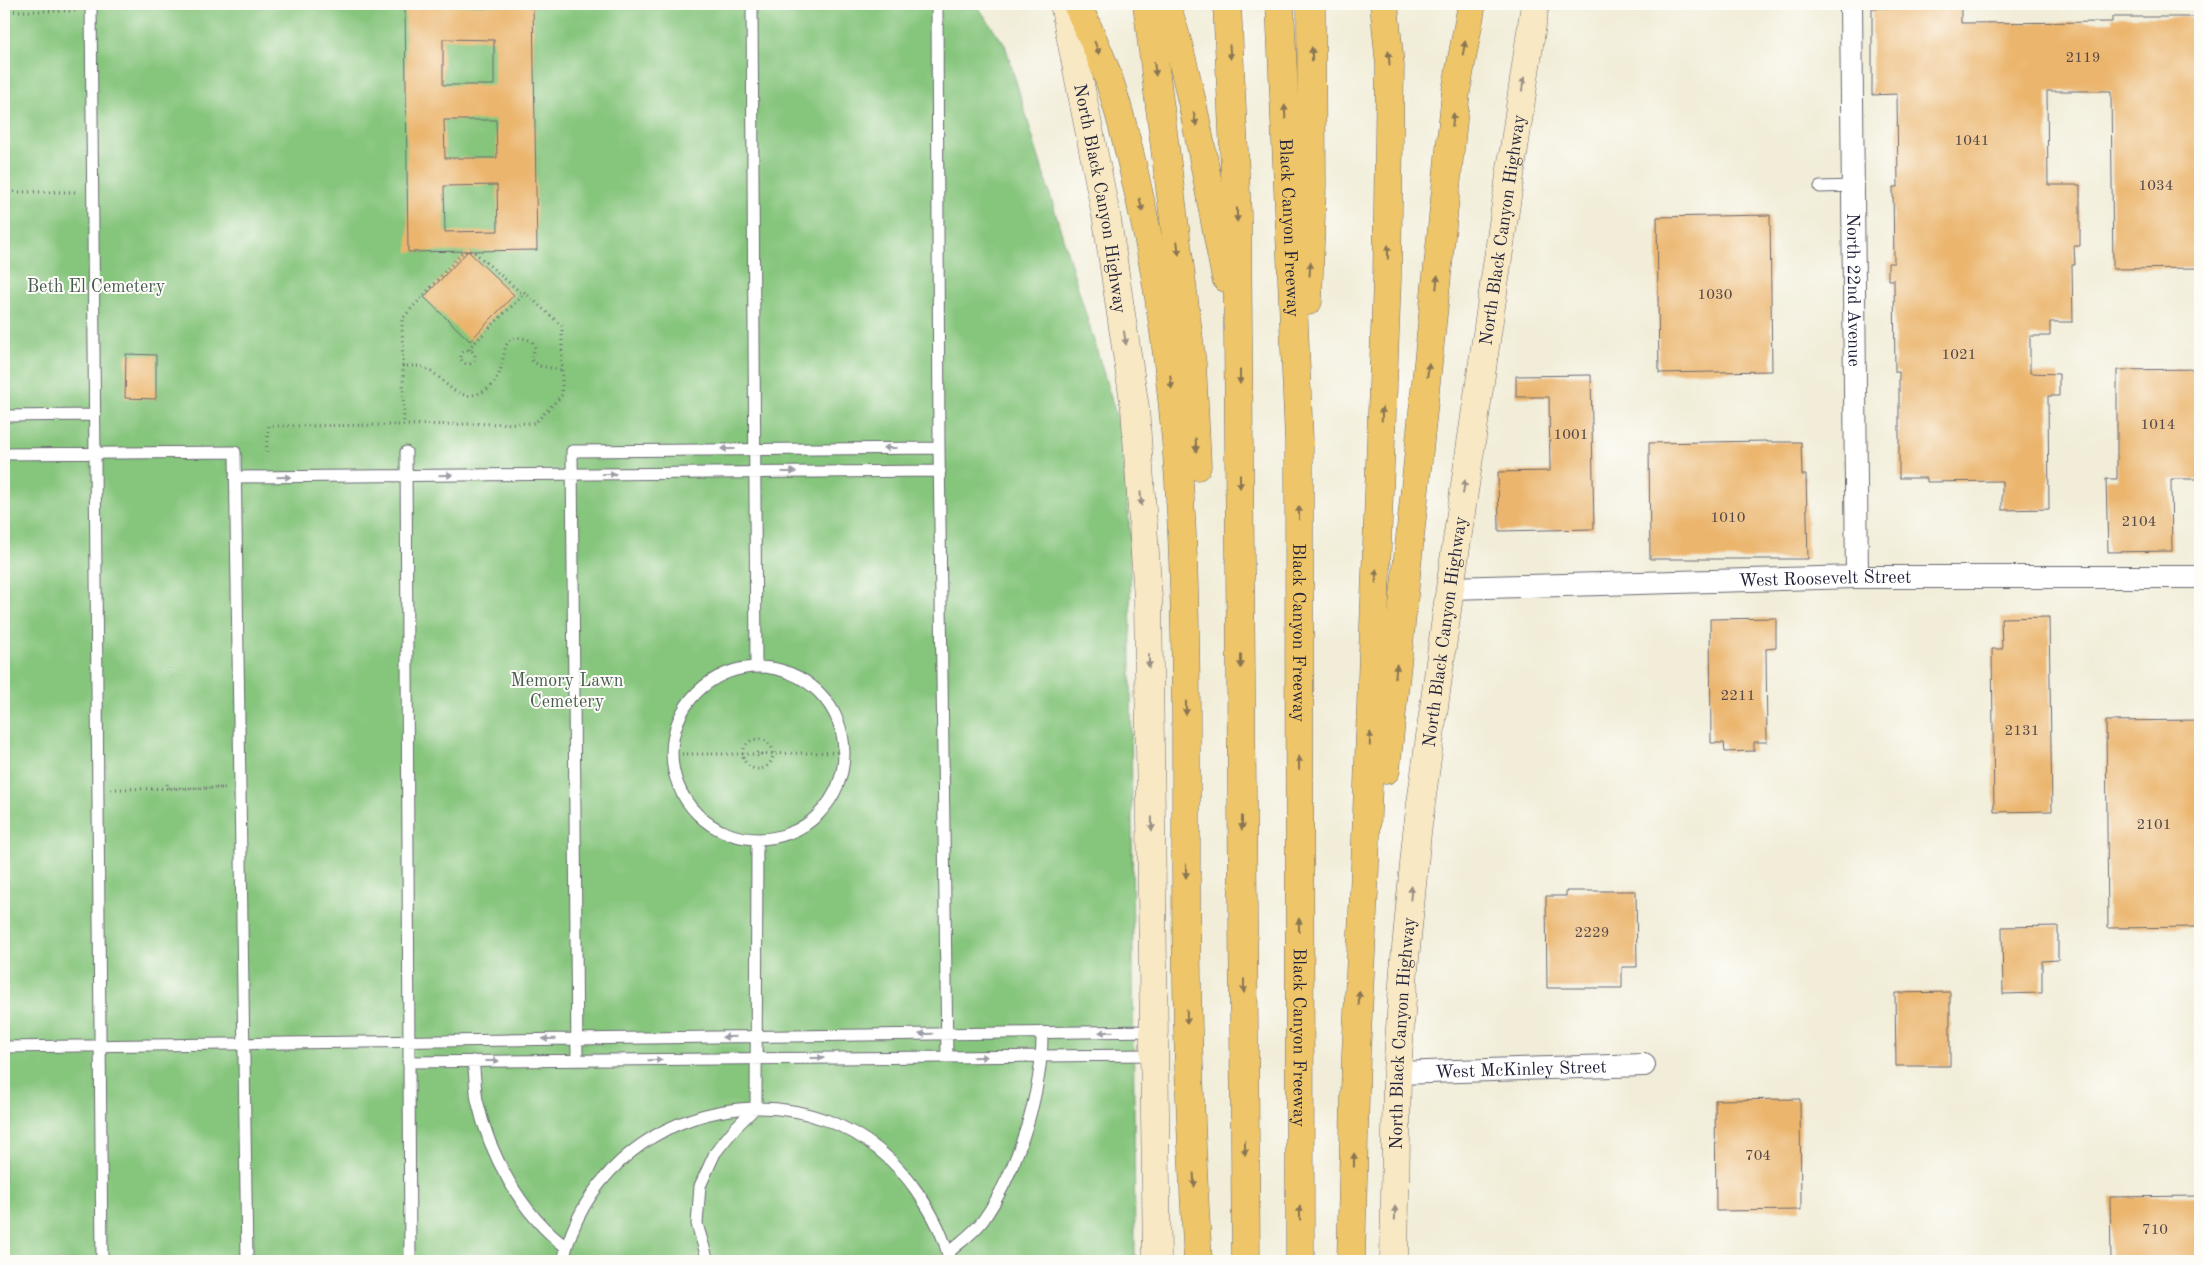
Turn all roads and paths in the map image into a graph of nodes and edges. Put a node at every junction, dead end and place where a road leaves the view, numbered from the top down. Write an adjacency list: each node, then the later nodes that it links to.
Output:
1 (752, 4): 30 (lane)
2 (937, 4): 29 (lane)
3 (1064, 4): 60 (main road, North Black Canyon Highway, one-way to 60)
4 (1077, 4): 40 (highway, one-way to 40)
5 (1146, 4): 40 (highway, one-way to 40)
6 (1166, 4): 21 (highway, one-way to 21)
7 (1227, 4): 21 (highway, one-way to 21)
8 (1280, 4): 28 (highway, Black Canyon Freeway, one-way to 8)
9 (1311, 4): 28 (highway, one-way to 9)
10 (1384, 4): 53 (highway, one-way to 10)
11 (1472, 4): 53 (highway, one-way to 11)
12 (1534, 4): 43 (main road, North Black Canyon Highway, one-way to 12)
13 (1851, 4): 16 (street, North 22nd Avenue)
14 (91, 7): 15 (path); 19 (lane)
15 (4, 11)
16 (1853, 186): 17 (lane); 41 (street, North 22nd Avenue)
17 (1820, 187)
18 (4, 192): 19 (path)
19 (93, 192): 26 (lane)
20 (525, 293): 22 (path); 23 (path); 24 (path)
21 (1240, 345): 81 (highway, one-way to 81)
22 (470, 350): 22 (path)
23 (402, 366): 24 (path); 27 (path)
24 (562, 370): 27 (path)
25 (4, 416): 26 (lane)
26 (95, 416): 34 (lane)
27 (404, 424): 31 (path)
28 (1299, 440): 82 (highway, Black Canyon Freeway, one-way to 28)
29 (939, 448): 30 (lane, one-way to 30); 35 (lane)
30 (754, 449): 36 (lane); 37 (lane, one-way to 37)
31 (266, 452)
32 (406, 452): 38 (lane)
33 (4, 454): 34 (lane)
34 (95, 454): 39 (lane); 51 (lane)
35 (940, 471): 36 (lane, one-way to 35); 55 (lane)
36 (754, 472): 37 (lane, one-way to 36); 44 (lane)
37 (572, 474): 38 (lane, one-way to 37); 57 (lane)
38 (406, 476): 39 (lane, one-way to 38); 58 (lane)
39 (235, 477): 50 (lane)
40 (1189, 498): 80 (highway, one-way to 80)
41 (1858, 577): 42 (street, West Roosevelt Street); 43 (street, West Roosevelt Street)
42 (2200, 577)
43 (1450, 588): 70 (main road, North Black Canyon Highway, one-way to 43)
44 (756, 667): 45 (lane); 46 (lane)
45 (844, 752): 48 (path); 52 (lane)
46 (672, 754): 47 (path); 52 (lane)
47 (742, 754): 48 (path); 48 (path); 48 (path)
48 (773, 754)
49 (167, 784): 50 (path)
50 (240, 788): 51 (path); 59 (lane)
51 (98, 789): 61 (lane)
52 (757, 839): 56 (lane)
53 (1364, 892): 83 (highway, one-way to 53)
54 (1042, 1032): 55 (lane); 60 (lane, one-way to 54); 63 (lane)
55 (947, 1034): 56 (lane, one-way to 56); 64 (lane)
56 (757, 1036): 57 (lane, one-way to 57); 65 (lane)
57 (576, 1039): 58 (lane, one-way to 58); 66 (lane)
58 (408, 1041): 59 (lane); 68 (lane)
59 (244, 1043): 61 (lane); 75 (lane)
60 (1155, 1043): 63 (lane); 79 (main road, North Black Canyon Highway)
61 (100, 1045): 62 (lane); 74 (lane)
62 (4, 1047)
63 (1042, 1056): 64 (lane, one-way to 63); 73 (lane)
64 (947, 1057): 65 (lane, one-way to 64)
65 (756, 1059): 66 (lane, one-way to 65); 71 (lane)
66 (577, 1060): 67 (lane, one-way to 66)
67 (473, 1061): 68 (lane); 72 (lane)
68 (408, 1062): 76 (lane)
69 (1644, 1065): 70 (street, West McKinley Street)
70 (1397, 1073): 84 (main road, North Black Canyon Highway, one-way to 70)
71 (756, 1107): 72 (lane); 73 (lane); 78 (lane)
72 (566, 1247): 77 (lane)
73 (948, 1257)
74 (102, 1261)
75 (247, 1261)
76 (410, 1261)
77 (563, 1261)
78 (708, 1261)
79 (1157, 1261)
80 (1198, 1261)
81 (1246, 1261)
82 (1300, 1261)
83 (1351, 1261)
84 (1394, 1261)

